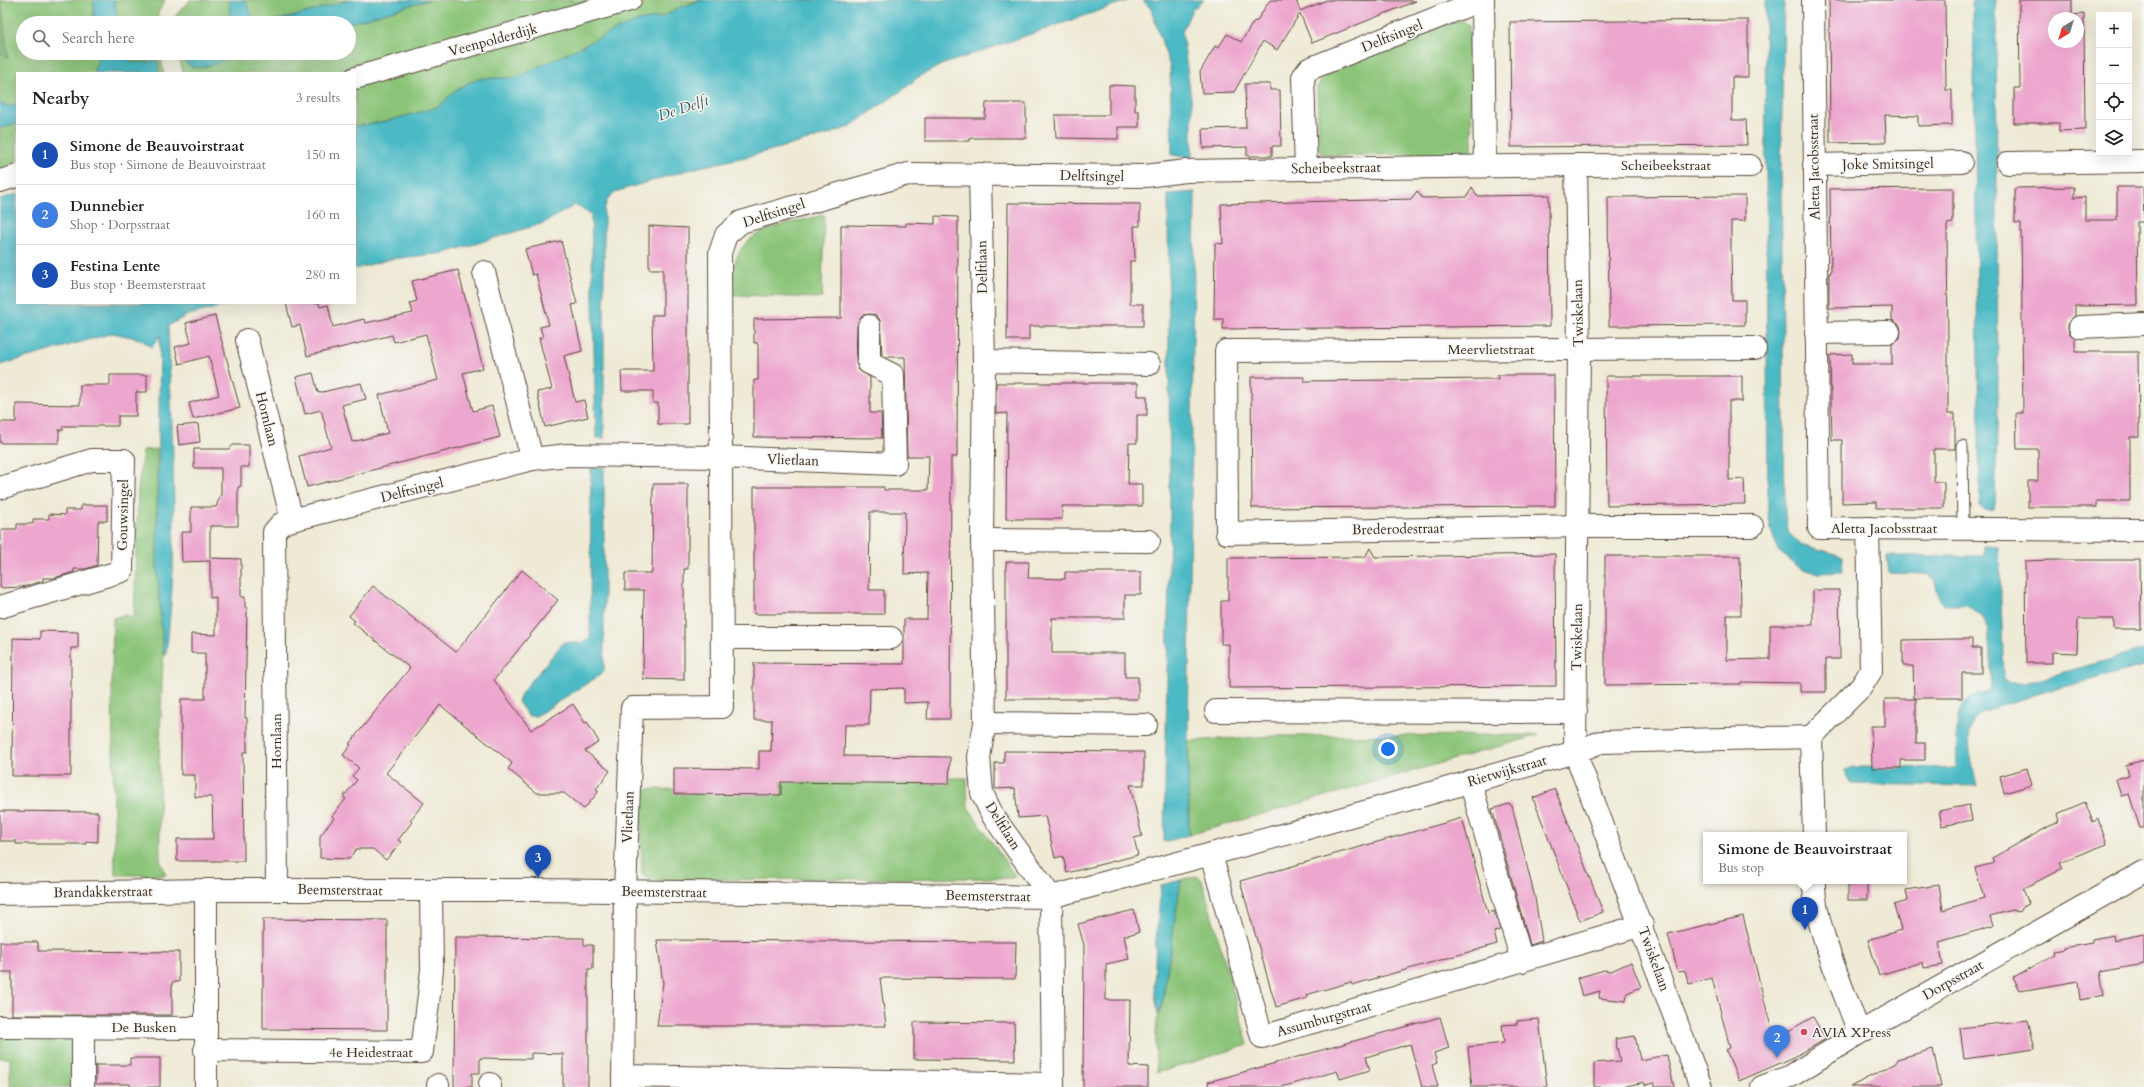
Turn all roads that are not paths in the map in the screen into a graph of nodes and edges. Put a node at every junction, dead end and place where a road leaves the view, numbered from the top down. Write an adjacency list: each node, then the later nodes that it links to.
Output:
1 (630, 0): 4 (street, Veenpolderdijk)
2 (1482, 0): 10 (street); 12 (street, Delftsingel)
3 (1813, 0): 9 (street, Aletta Jacobsstraat)
4 (356, 78)
5 (2144, 161): 7 (street)
6 (1961, 162): 9 (street, Joke Smitsingel)
7 (2008, 163)
8 (1576, 165): 10 (street, Scheibeekstraat); 11 (street, Scheibeekstraat); 25 (street, Twiskelaan)
9 (1814, 165): 22 (street, Aletta Jacobsstraat)
10 (1485, 166): 12 (street, Scheibeekstraat)
11 (1750, 166)
12 (1306, 169): 13 (street, Scheibeekstraat)
13 (1186, 171): 14 (street, Delftsingel)
14 (980, 174): 27 (street, Delftlaan); 30 (street, Delftsingel)
15 (16, 176): 16 (street)
16 (0, 181)
17 (484, 272): 31 (street)
18 (2144, 324): 20 (street)
19 (869, 326): 30 (street, Vlietlaan)
20 (2080, 327)
21 (1889, 332): 22 (street)
22 (1816, 333): 36 (street, Aletta Jacobsstraat)
23 (247, 340): 33 (street, Hornlaan)
24 (1756, 348): 25 (street, Meervlietstraat)
25 (1579, 349): 26 (street, Meervlietstraat); 34 (street, Twiskelaan)
26 (1226, 351): 34 (street, Brederodestraat)
27 (984, 361): 28 (street); 39 (street, Delftlaan)
28 (1149, 364)
29 (1962, 446): 37 (lane)
30 (721, 457): 31 (street, Delftsingel); 42 (street, Vlietlaan)
31 (532, 459): 33 (street, Delftsingel)
32 (0, 488): 41 (street, Gouwsingel)
33 (292, 520): 55 (street, Hornlaan)
34 (1578, 526): 35 (street, Brederodestraat); 45 (street, Twiskelaan)
35 (1752, 526)
36 (1868, 528): 37 (street, Aletta Jacobsstraat); 48 (street)
37 (1963, 528): 38 (street, Aletta Jacobsstraat)
38 (2144, 530)
39 (982, 540): 40 (street); 46 (street, Delftlaan)
40 (1149, 541)
41 (0, 607)
42 (723, 638): 43 (street); 58 (street, Vlietlaan)
43 (891, 638)
44 (1216, 711): 45 (street)
45 (1576, 712): 49 (street, Twiskelaan)
46 (984, 723): 47 (street); 60 (street, Delftlaan)
47 (1146, 724)
48 (1811, 737): 49 (street, Rietwijkstraat); 51 (street)
49 (1575, 752): 50 (street, Rietwijkstraat); 61 (street, Twiskelaan)
50 (1470, 781): 52 (street, Rietwijkstraat); 62 (street)
51 (1814, 832)
52 (1211, 854): 60 (street); 62 (street, Assumburgstraat)
53 (2144, 872): 66 (street, Dorpsstraat)
54 (1814, 884): 66 (street)
55 (277, 889): 56 (street); 57 (street, Beemsterstraat)
56 (206, 890): 59 (street, Brandakkerstraat); 65 (street)
57 (431, 891): 58 (street, Beemsterstraat); 67 (street, 4e Heidestraat)
58 (625, 892): 60 (street, Beemsterstraat); 68 (street, Vlietlaan)
59 (0, 894)
60 (1051, 897): 69 (street)
61 (1642, 925): 62 (street, Assumburgstraat); 72 (street, Twiskelaan)
62 (1522, 961)
63 (0, 1027): 64 (street, De Busken)
64 (83, 1027): 65 (street, De Busken); 70 (street)
65 (206, 1028): 67 (street)
66 (1859, 1033): 73 (street, Dorpsstraat)
67 (206, 1050): 71 (street)
68 (623, 1082): 69 (street)
69 (1053, 1086)
70 (83, 1087)
71 (206, 1087)
72 (1701, 1087)
73 (1762, 1087)

